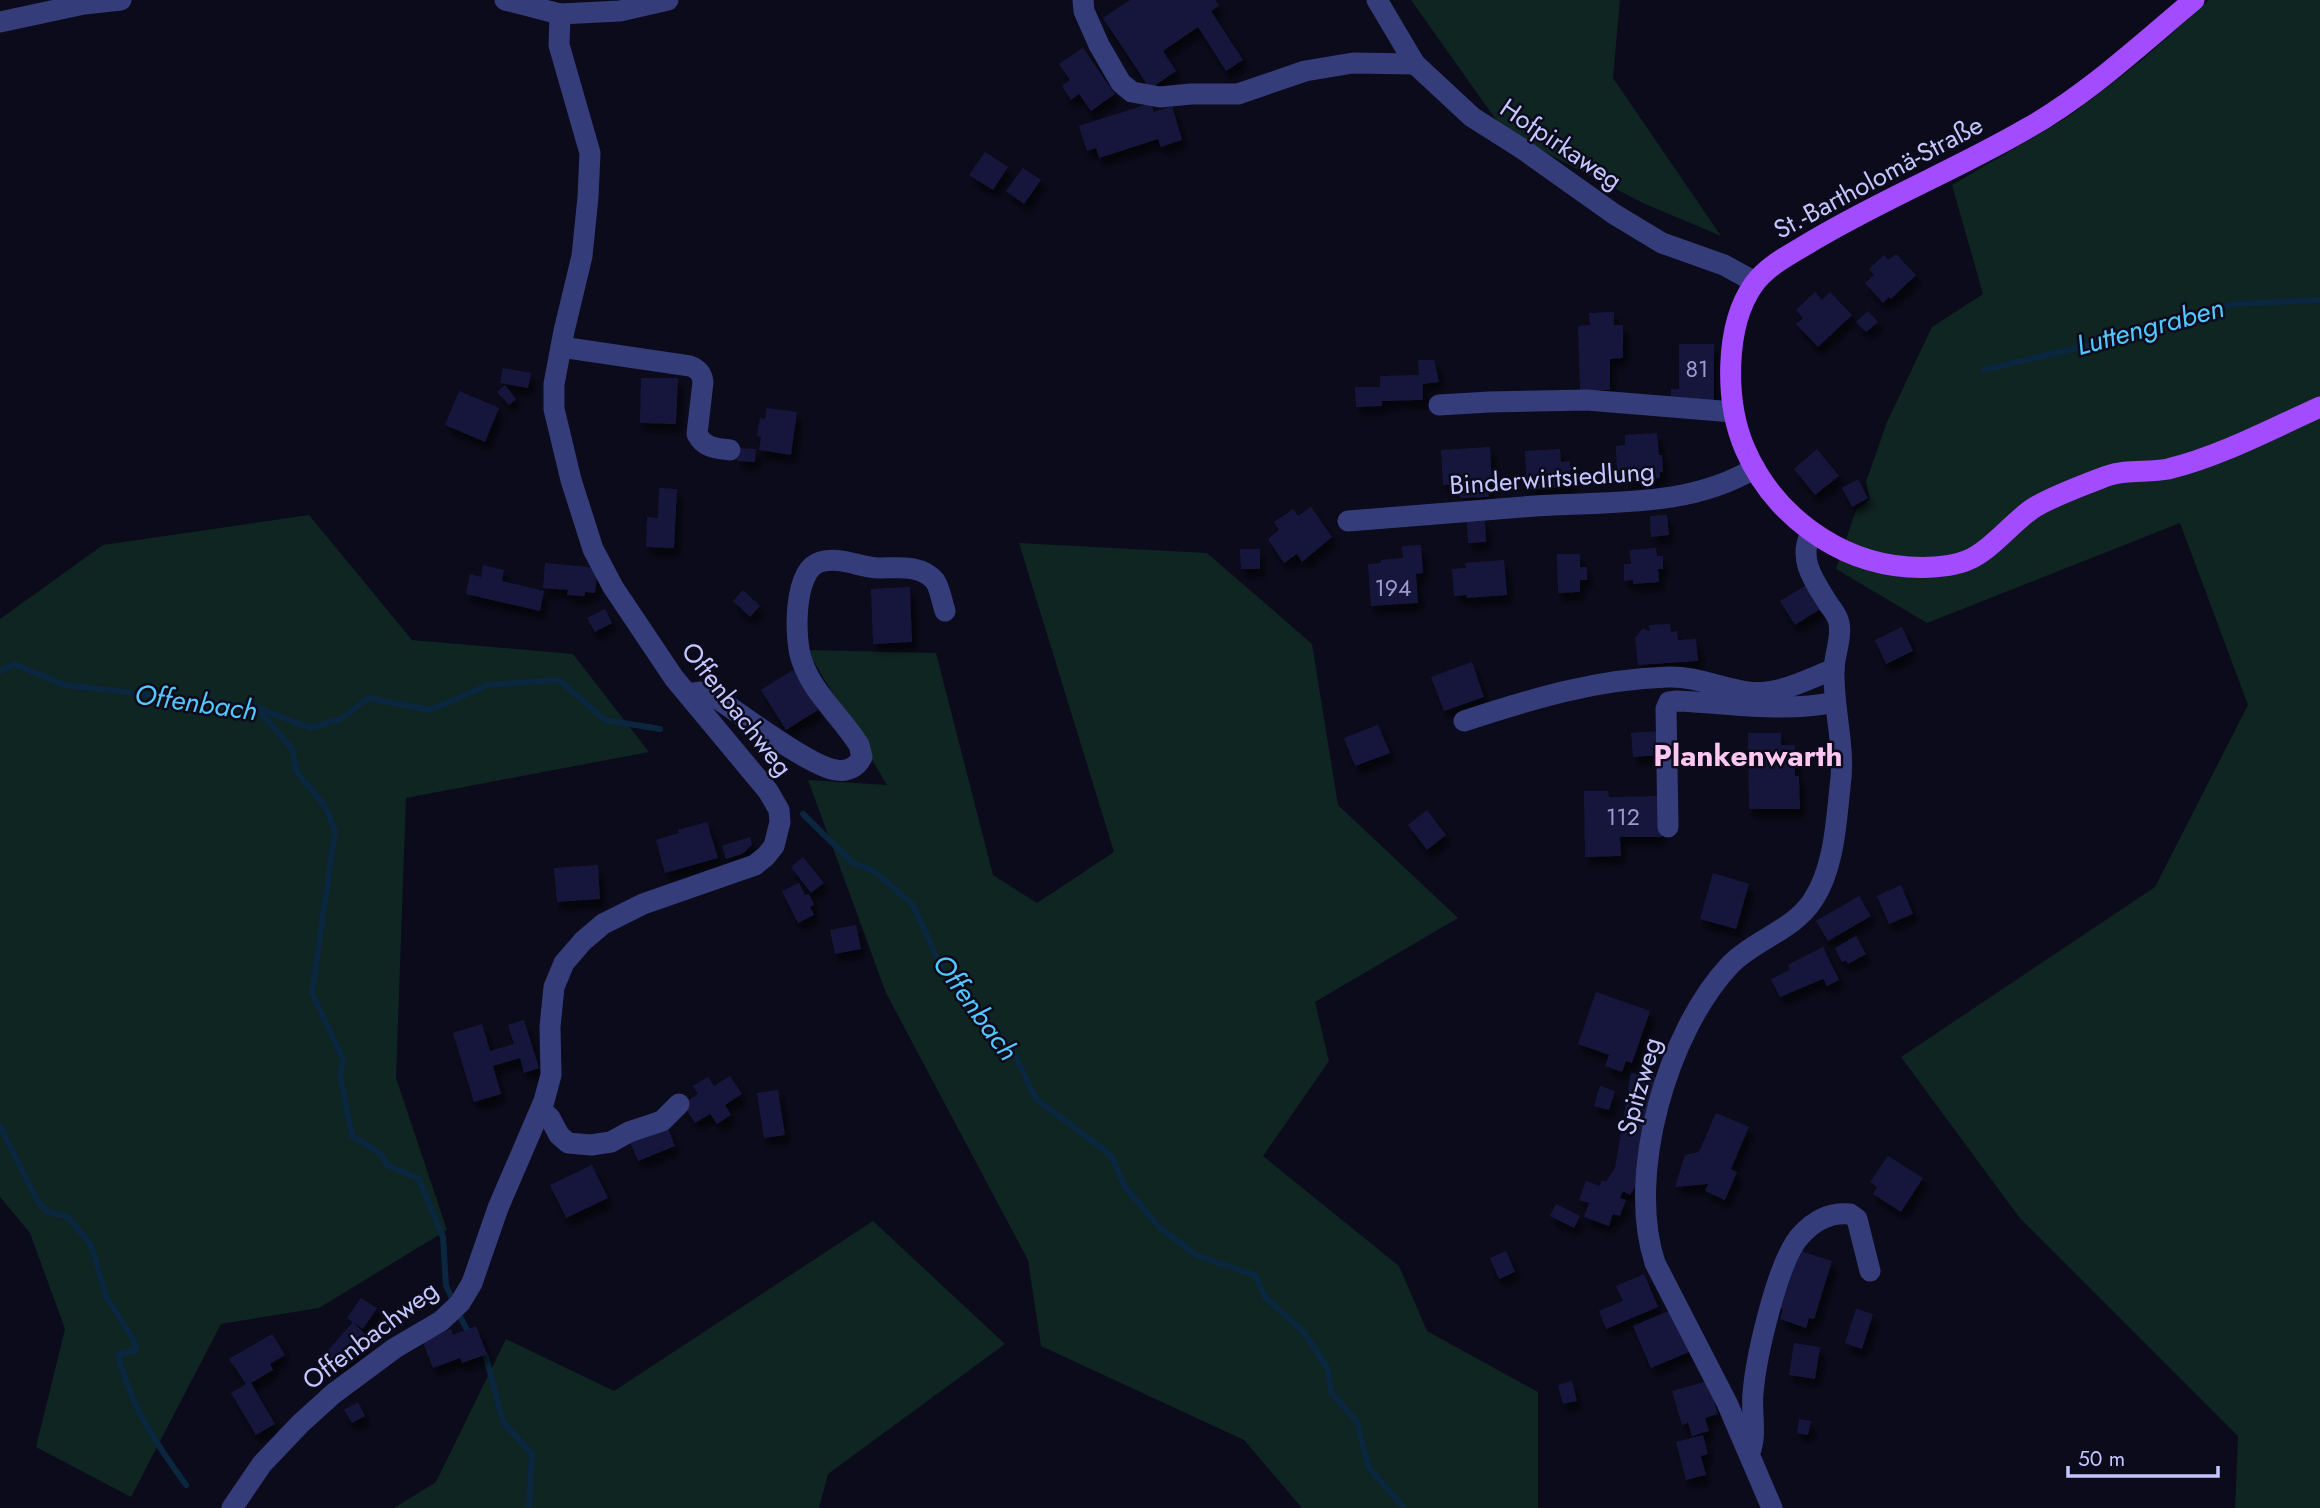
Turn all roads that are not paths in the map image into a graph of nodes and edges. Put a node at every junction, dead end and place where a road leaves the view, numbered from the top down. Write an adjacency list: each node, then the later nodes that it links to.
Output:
1 (121, 0): 8 (street)
2 (505, 0): 7 (street)
3 (668, 0): 7 (street)
4 (1083, 0): 9 (street)
5 (1377, 0): 9 (street, Hofpirkaweg)
6 (2194, 0): 10 (main road, St.-Bartholomä-Straße)
7 (559, 14): 11 (street, Offenbachweg)
8 (0, 22)
9 (1415, 64): 10 (street, Hofpirkaweg)
10 (1755, 282): 14 (main road, St.-Bartholomä-Straße)
11 (561, 347): 15 (street); 21 (street, Offenbachweg)
12 (1439, 405): 14 (street)
13 (2320, 407): 18 (main road, St.-Bartholomä-Straße)
14 (1733, 412): 16 (main road, St.-Bartholomä-Straße)
15 (730, 450)
16 (1755, 468): 17 (street, Binderwirtsiedlung); 18 (main road, St.-Bartholomä-Straße)
17 (1348, 521)
18 (1811, 533): 20 (street, Spitzweg)
19 (945, 611): 21 (street)
20 (1834, 669): 22 (street, Spitzweg); 23 (street)
21 (688, 694): 26 (street, Offenbachweg)
22 (1835, 702): 24 (street); 28 (street, Spitzweg)
23 (1464, 721)
24 (1668, 827)
25 (679, 1104): 26 (street)
26 (541, 1109): 29 (street, Offenbachweg)
27 (1870, 1271): 28 (street)
28 (1749, 1454): 30 (street, Spitzweg)
29 (232, 1508)
30 (1772, 1508)

